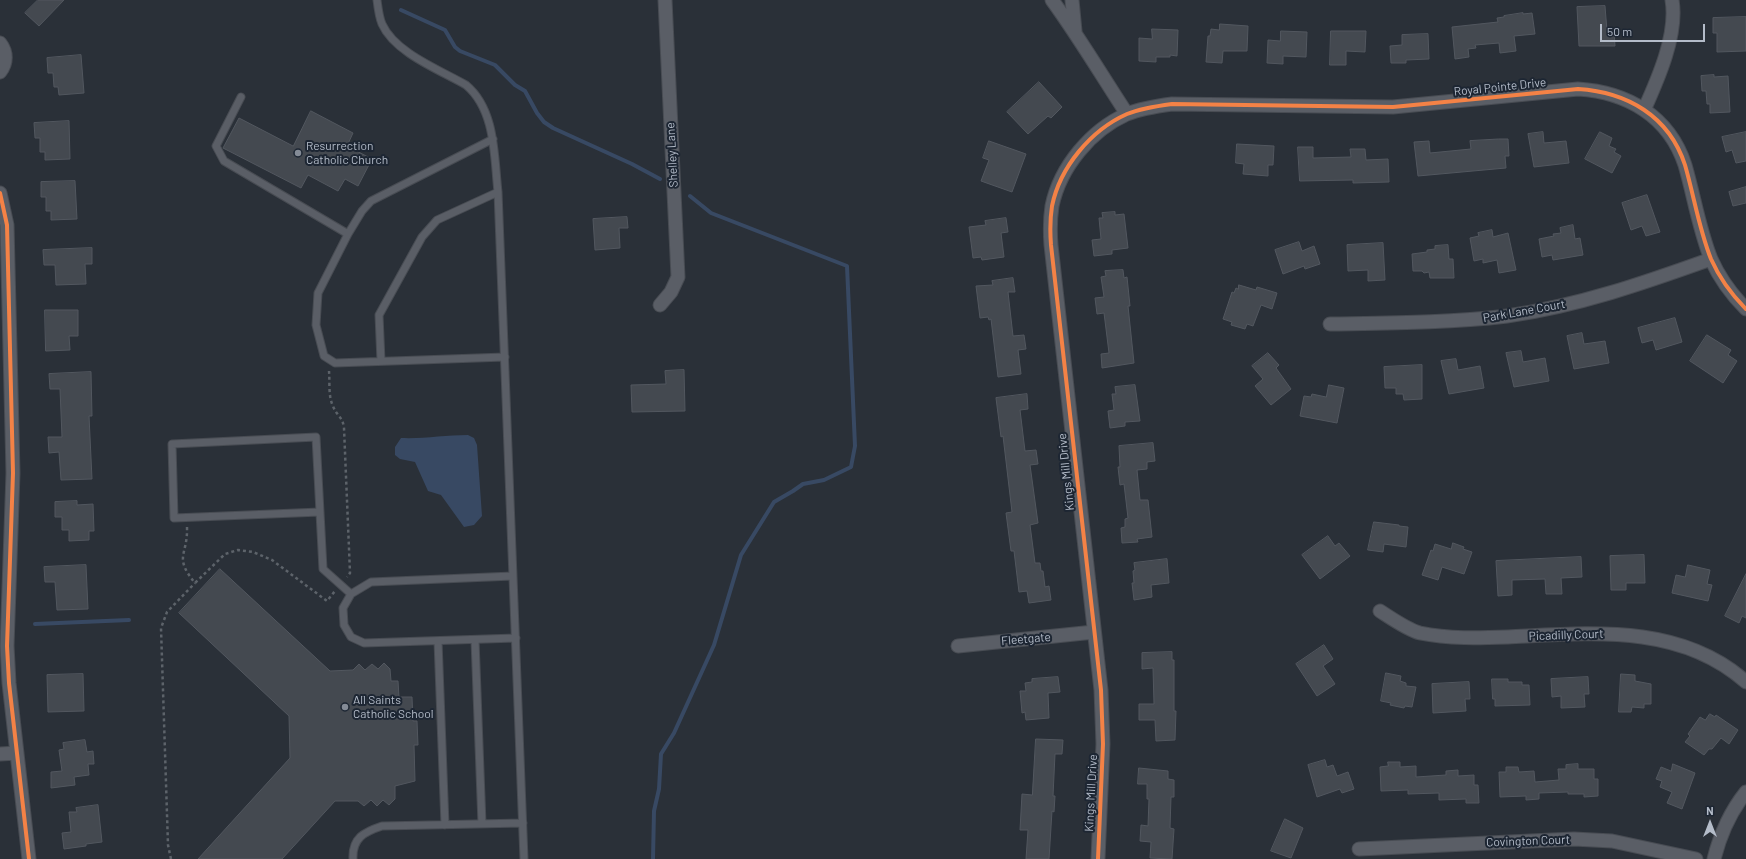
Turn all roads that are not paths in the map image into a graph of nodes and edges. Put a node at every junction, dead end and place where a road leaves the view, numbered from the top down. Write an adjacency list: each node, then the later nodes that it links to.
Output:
1 (377, 0): 12 (lane)
2 (666, 0): 17 (street, Shelley Lane)
3 (1052, 0): 6 (street)
4 (1072, 0): 6 (street)
5 (1672, 0): 10 (street)
6 (1075, 31): 11 (street)
7 (0, 43): 8 (street)
8 (0, 72)
9 (241, 97): 15 (lane)
10 (1644, 110): 11 (street, Royal Pointe Drive); 16 (street, Royal Pointe Drive)
11 (1128, 114): 27 (street, Kings Mill Drive)
12 (492, 139): 13 (lane); 15 (lane)
13 (498, 192): 21 (lane); 22 (lane)
14 (0, 193): 19 (street)
15 (348, 234): 22 (lane)
16 (1711, 259): 18 (street, Royal Pointe Drive); 20 (street, Park Lane Court)
17 (660, 305)
18 (1746, 309)
19 (5, 310): 33 (street)
20 (1330, 324)
21 (505, 357): 22 (lane); 24 (lane)
22 (381, 361)
23 (320, 512): 23 (lane); 25 (lane)
24 (513, 576): 25 (lane); 28 (lane)
25 (351, 594): 30 (lane)
26 (1380, 612): 32 (street, Picadilly Court)
27 (1094, 632): 31 (street, Fleetgate); 43 (street, Kings Mill Drive)
28 (516, 638): 29 (lane); 36 (lane)
29 (474, 640): 30 (lane); 37 (lane)
30 (438, 641): 38 (lane)
31 (958, 646)
32 (1746, 682)
33 (17, 753): 34 (street); 40 (street)
34 (0, 754)
35 (1746, 792): 45 (street)
36 (523, 823): 37 (lane); 42 (lane)
37 (482, 824): 38 (lane)
38 (445, 825): 41 (lane)
39 (1359, 849): 44 (street, Covington Court)
40 (29, 859)
41 (353, 859)
42 (524, 859)
43 (1098, 859)
44 (1696, 859)
45 (1714, 859)

